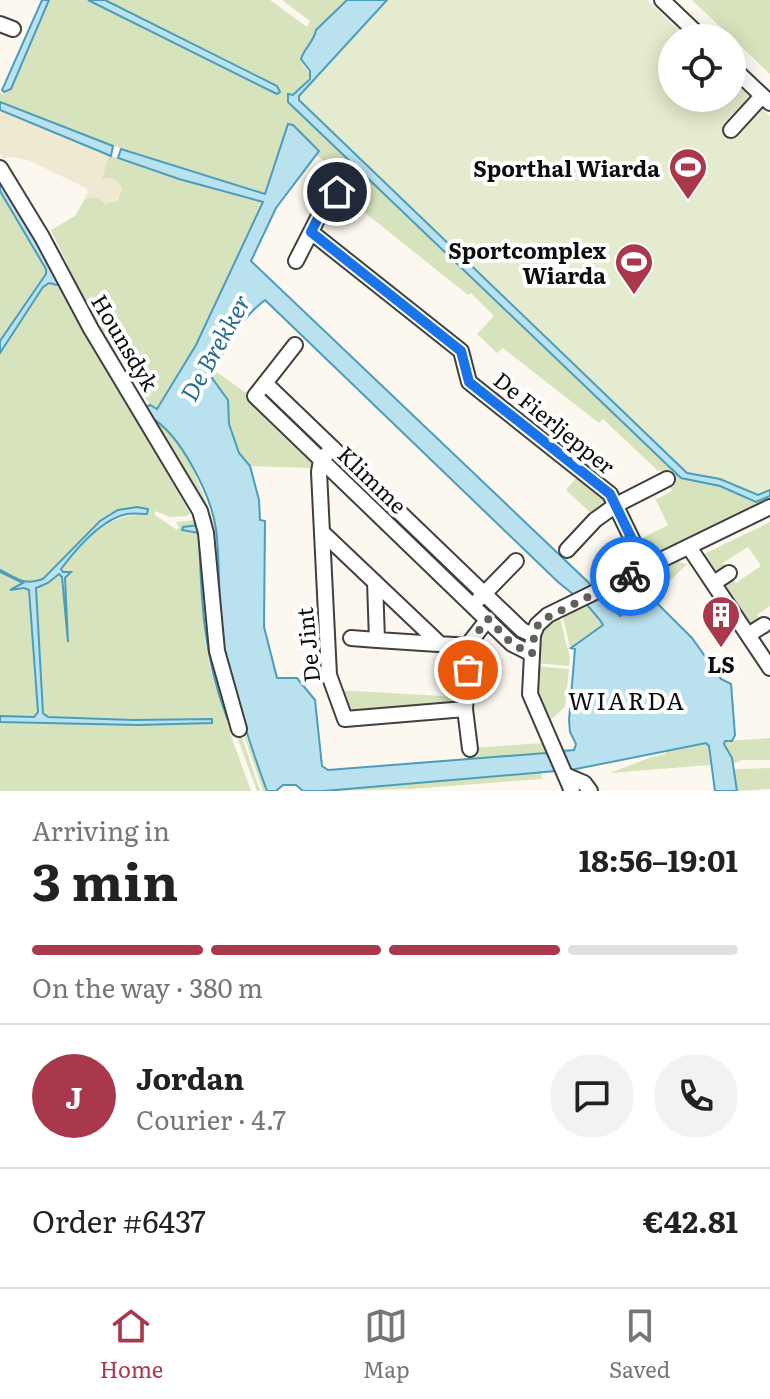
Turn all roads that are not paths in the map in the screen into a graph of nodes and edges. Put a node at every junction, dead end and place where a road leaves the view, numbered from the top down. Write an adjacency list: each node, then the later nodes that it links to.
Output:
1 (662, 0): 2 (street)
2 (687, 24)
3 (746, 80): 4 (street)
4 (766, 99): 5 (street)
5 (731, 130)
6 (0, 168): 38 (street, Hounsdyk)
7 (337, 192): 8 (street)
8 (311, 232): 9 (street); 15 (street, De Fierljepper)
9 (296, 261)
10 (295, 345): 11 (street)
11 (265, 383): 12 (street, Klimme); 13 (street, Klimme)
12 (333, 448): 13 (street); 25 (street, Klimme)
13 (321, 460): 17 (street, De Jint); 26 (street, Klimme)
14 (667, 479): 15 (street)
15 (616, 505): 19 (street); 21 (street, De Fierljepper)
16 (770, 507): 18 (street)
17 (322, 532): 23 (street); 37 (street, De Jint)
18 (689, 547): 21 (street); 24 (street)
19 (567, 550)
20 (516, 561): 25 (street)
21 (646, 568): 29 (street)
22 (729, 573): 24 (street)
23 (375, 582): 32 (street); 33 (street)
24 (714, 583): 30 (street)
25 (485, 594): 26 (street); 29 (street, Klimme)
26 (473, 605): 27 (street, Klimme)
27 (488, 619): 34 (street); 35 (street, Klimme)
28 (764, 625): 30 (street)
29 (533, 635): 35 (street)
30 (748, 635): 36 (street)
31 (351, 638): 32 (street)
32 (377, 640): 33 (street)
33 (440, 644): 34 (street)
34 (469, 646): 37 (street)
35 (532, 654): 40 (street)
36 (770, 668)
37 (465, 709): 39 (street)
38 (239, 729)
39 (470, 749)
40 (564, 773): 41 (street)
41 (590, 791)

